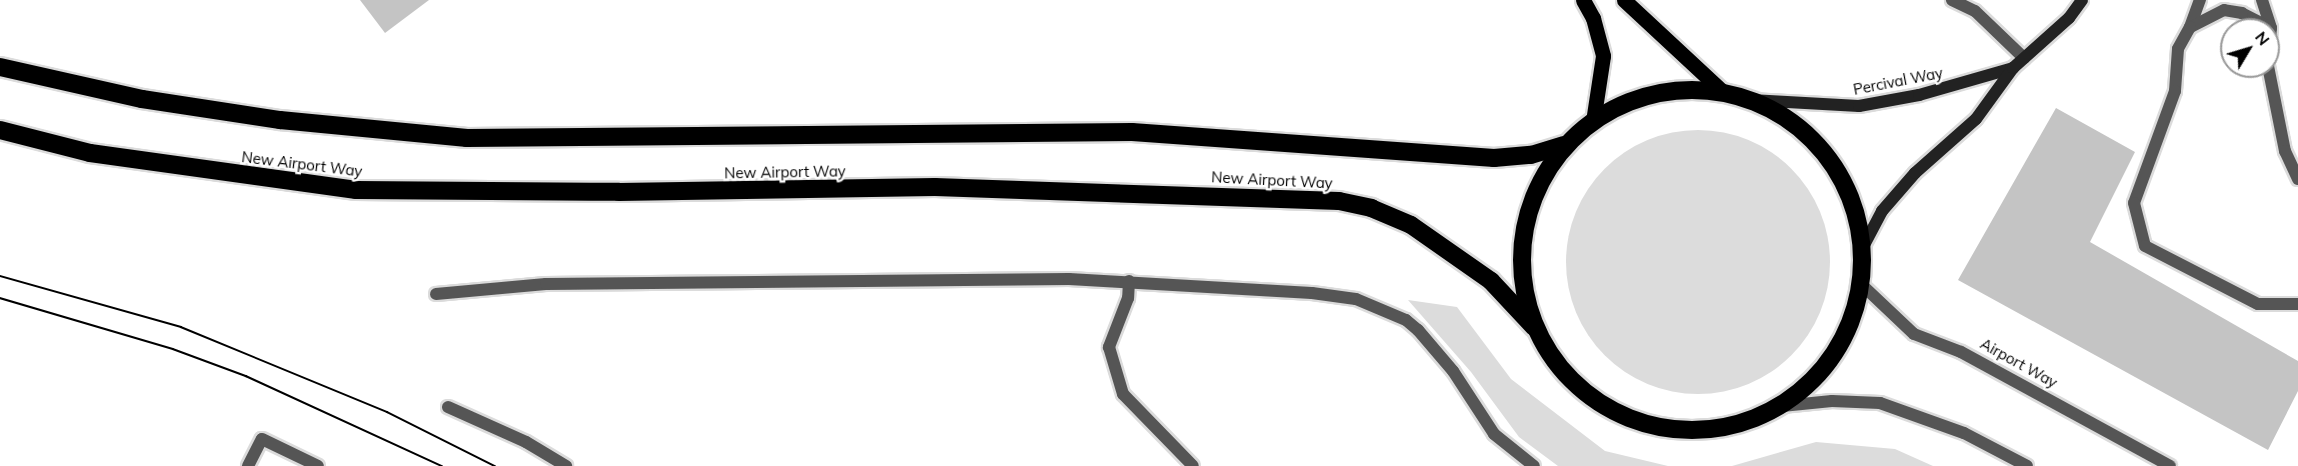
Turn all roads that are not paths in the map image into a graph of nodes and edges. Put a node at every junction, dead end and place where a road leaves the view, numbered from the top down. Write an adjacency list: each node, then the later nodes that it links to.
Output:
1 (1583, 0): 16 (main road)
2 (1624, 0): 14 (main road)
3 (1952, 0): 10 (street)
4 (2082, 0): 10 (street, Percival Way)
5 (2200, 0): 9 (street)
6 (2262, 0): 8 (street)
7 (2252, 18): 9 (street)
8 (2268, 18)
9 (2190, 27): 24 (street)
10 (2024, 58): 12 (street, Percival Way)
11 (0, 67): 18 (highway)
12 (2013, 69): 15 (street, Percival Way); 20 (street, Percival Way)
13 (2270, 78): 19 (street)
14 (1724, 93): 15 (highway); 16 (highway)
15 (1751, 100): 20 (highway)
16 (1593, 121): 18 (highway)
17 (0, 130): 25 (highway, New Airport Way)
18 (1564, 146): 25 (highway)
19 (2298, 179)
20 (1862, 249): 22 (highway)
21 (1129, 281): 23 (street); 31 (street); 32 (street)
22 (1860, 283): 26 (highway); 34 (street, Airport Way)
23 (436, 294)
24 (2298, 304)
25 (1534, 327): 26 (highway)
26 (1782, 406): 33 (street)
27 (448, 407): 30 (street)
28 (248, 466): 29 (street)
29 (318, 466)
30 (566, 466)
31 (1193, 466)
32 (1534, 466)
33 (2027, 466)
34 (2170, 466)

